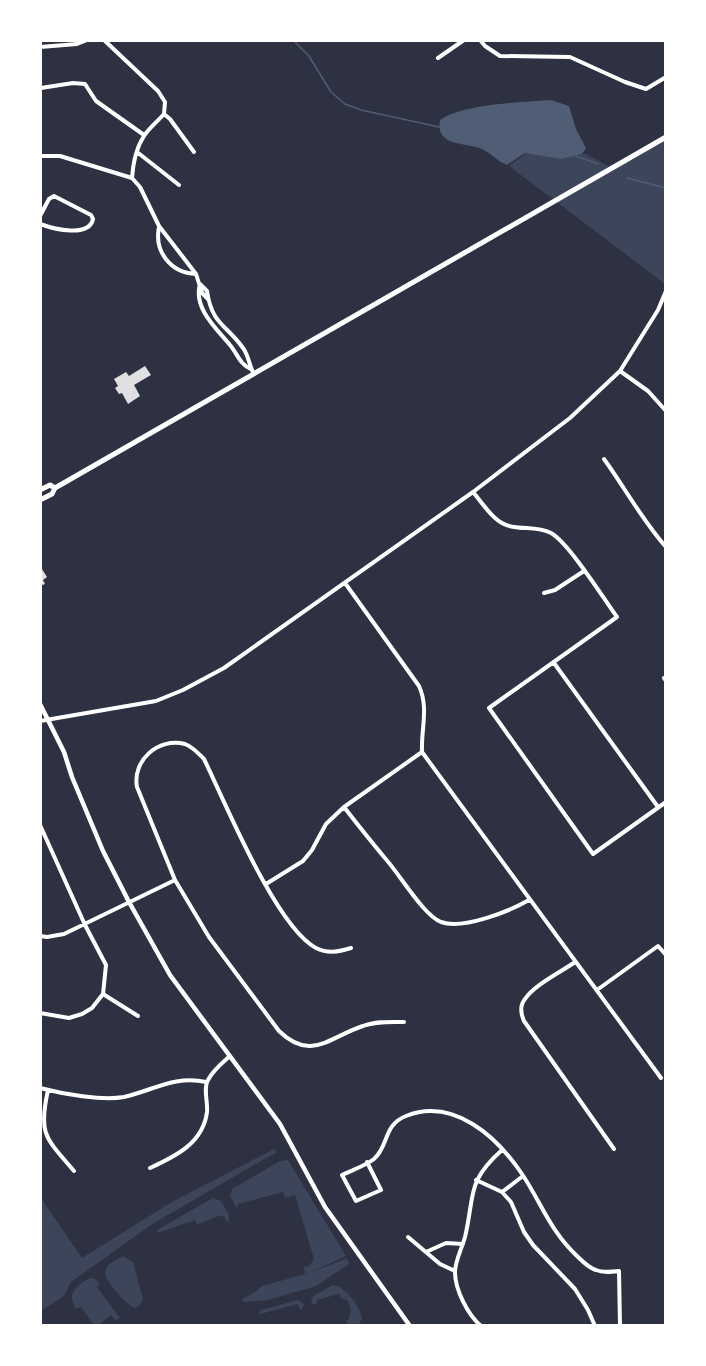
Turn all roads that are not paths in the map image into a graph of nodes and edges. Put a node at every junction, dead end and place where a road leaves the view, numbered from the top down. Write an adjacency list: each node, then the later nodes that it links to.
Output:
1 (87, 40): 5 (street)
2 (104, 40): 9 (street)
3 (464, 40): 6 (street)
4 (480, 40): 7 (street)
5 (40, 47)
6 (438, 58)
7 (666, 77)
8 (41, 88): 10 (street)
9 (164, 114): 10 (street); 13 (street)
10 (144, 135): 12 (street)
11 (666, 137): 26 (main road)
12 (136, 152): 15 (street); 16 (street)
13 (194, 152)
14 (40, 156): 15 (street)
15 (132, 178): 19 (street)
16 (179, 185)
17 (40, 216): 18 (street)
18 (40, 224)
19 (159, 226): 20 (street); 20 (street)
20 (196, 274): 21 (street)
21 (200, 284): 23 (street); 24 (street)
22 (666, 291): 25 (street)
23 (209, 302): 24 (street); 26 (street)
24 (202, 306): 26 (street)
25 (621, 370): 27 (street); 31 (street)
26 (253, 371): 29 (main road)
27 (666, 411)
28 (604, 459): 33 (street)
29 (55, 488): 30 (main road); 32 (main road)
30 (40, 490)
31 (473, 492): 34 (street); 35 (street)
32 (40, 500)
33 (666, 547)
34 (584, 571): 36 (street); 37 (street)
35 (345, 584): 39 (street); 41 (street)
36 (544, 593)
37 (554, 663): 44 (street); 44 (street)
38 (40, 704): 39 (main road)
39 (48, 720): 40 (street); 50 (main road)
40 (40, 721)
41 (422, 752): 43 (street); 49 (street)
42 (666, 802): 44 (street)
43 (344, 807): 48 (street); 49 (street)
44 (658, 807)
45 (40, 825): 46 (street)
46 (42, 832): 51 (street)
47 (175, 880): 48 (street); 50 (street); 60 (street)
48 (266, 884): 53 (street)
49 (529, 900): 55 (street)
50 (129, 902): 51 (street); 61 (main road)
51 (84, 925): 52 (street); 57 (street)
52 (40, 936)
53 (351, 948)
54 (666, 956): 56 (street)
55 (575, 962): 56 (street); 66 (street)
56 (597, 990): 62 (street)
57 (103, 994): 58 (street); 59 (street)
58 (40, 1013)
59 (138, 1016)
60 (404, 1022)
61 (230, 1056): 63 (street); 78 (main road)
62 (661, 1078)
63 (206, 1082): 65 (street); 69 (street)
64 (40, 1088): 65 (street)
65 (48, 1090): 70 (street)
66 (614, 1149)
67 (502, 1150): 68 (street); 71 (street); 72 (street)
68 (367, 1162): 68 (street)
69 (150, 1167)
70 (74, 1171)
71 (523, 1176): 73 (street); 81 (street)
72 (476, 1180): 73 (street); 75 (street)
73 (502, 1192): 80 (street)
74 (408, 1237): 76 (street)
75 (463, 1244): 76 (street); 77 (street)
76 (426, 1252): 77 (street)
77 (455, 1271): 79 (street)
78 (410, 1326)
79 (481, 1326)
80 (595, 1326)
81 (620, 1326)

